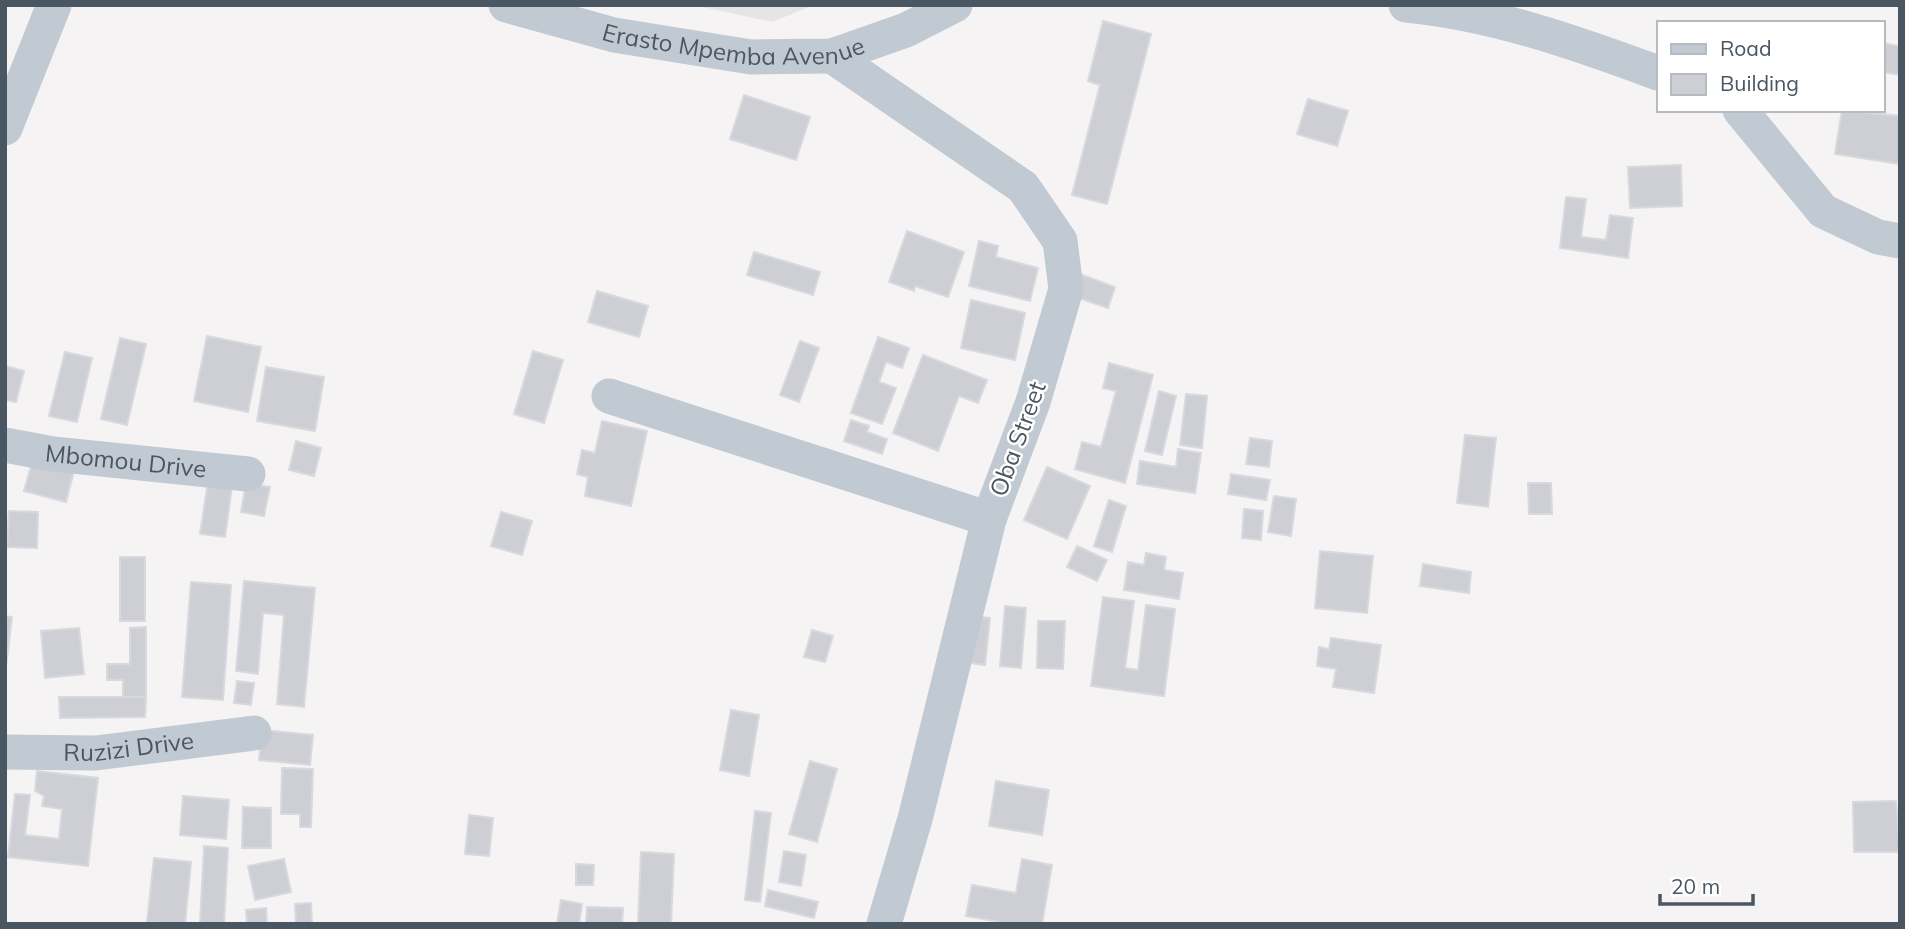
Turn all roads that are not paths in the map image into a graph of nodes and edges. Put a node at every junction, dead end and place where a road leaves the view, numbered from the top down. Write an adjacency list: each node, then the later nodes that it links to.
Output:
1 (54, 5): 8 (street)
2 (506, 5): 5 (street, Erasto Mpemba Avenue)
3 (955, 5): 5 (street, Erasto Mpemba Avenue)
4 (1406, 5): 6 (street)
5 (832, 56): 13 (street, Oba Street)
6 (1657, 73)
7 (1742, 112): 9 (street)
8 (5, 128)
9 (1900, 241)
10 (610, 397): 13 (street)
11 (5, 445): 12 (street, Mbomou Drive)
12 (248, 474)
13 (989, 519): 16 (street, Oba Street)
14 (254, 733): 15 (street, Ruzizi Drive)
15 (5, 752)
16 (884, 924)

